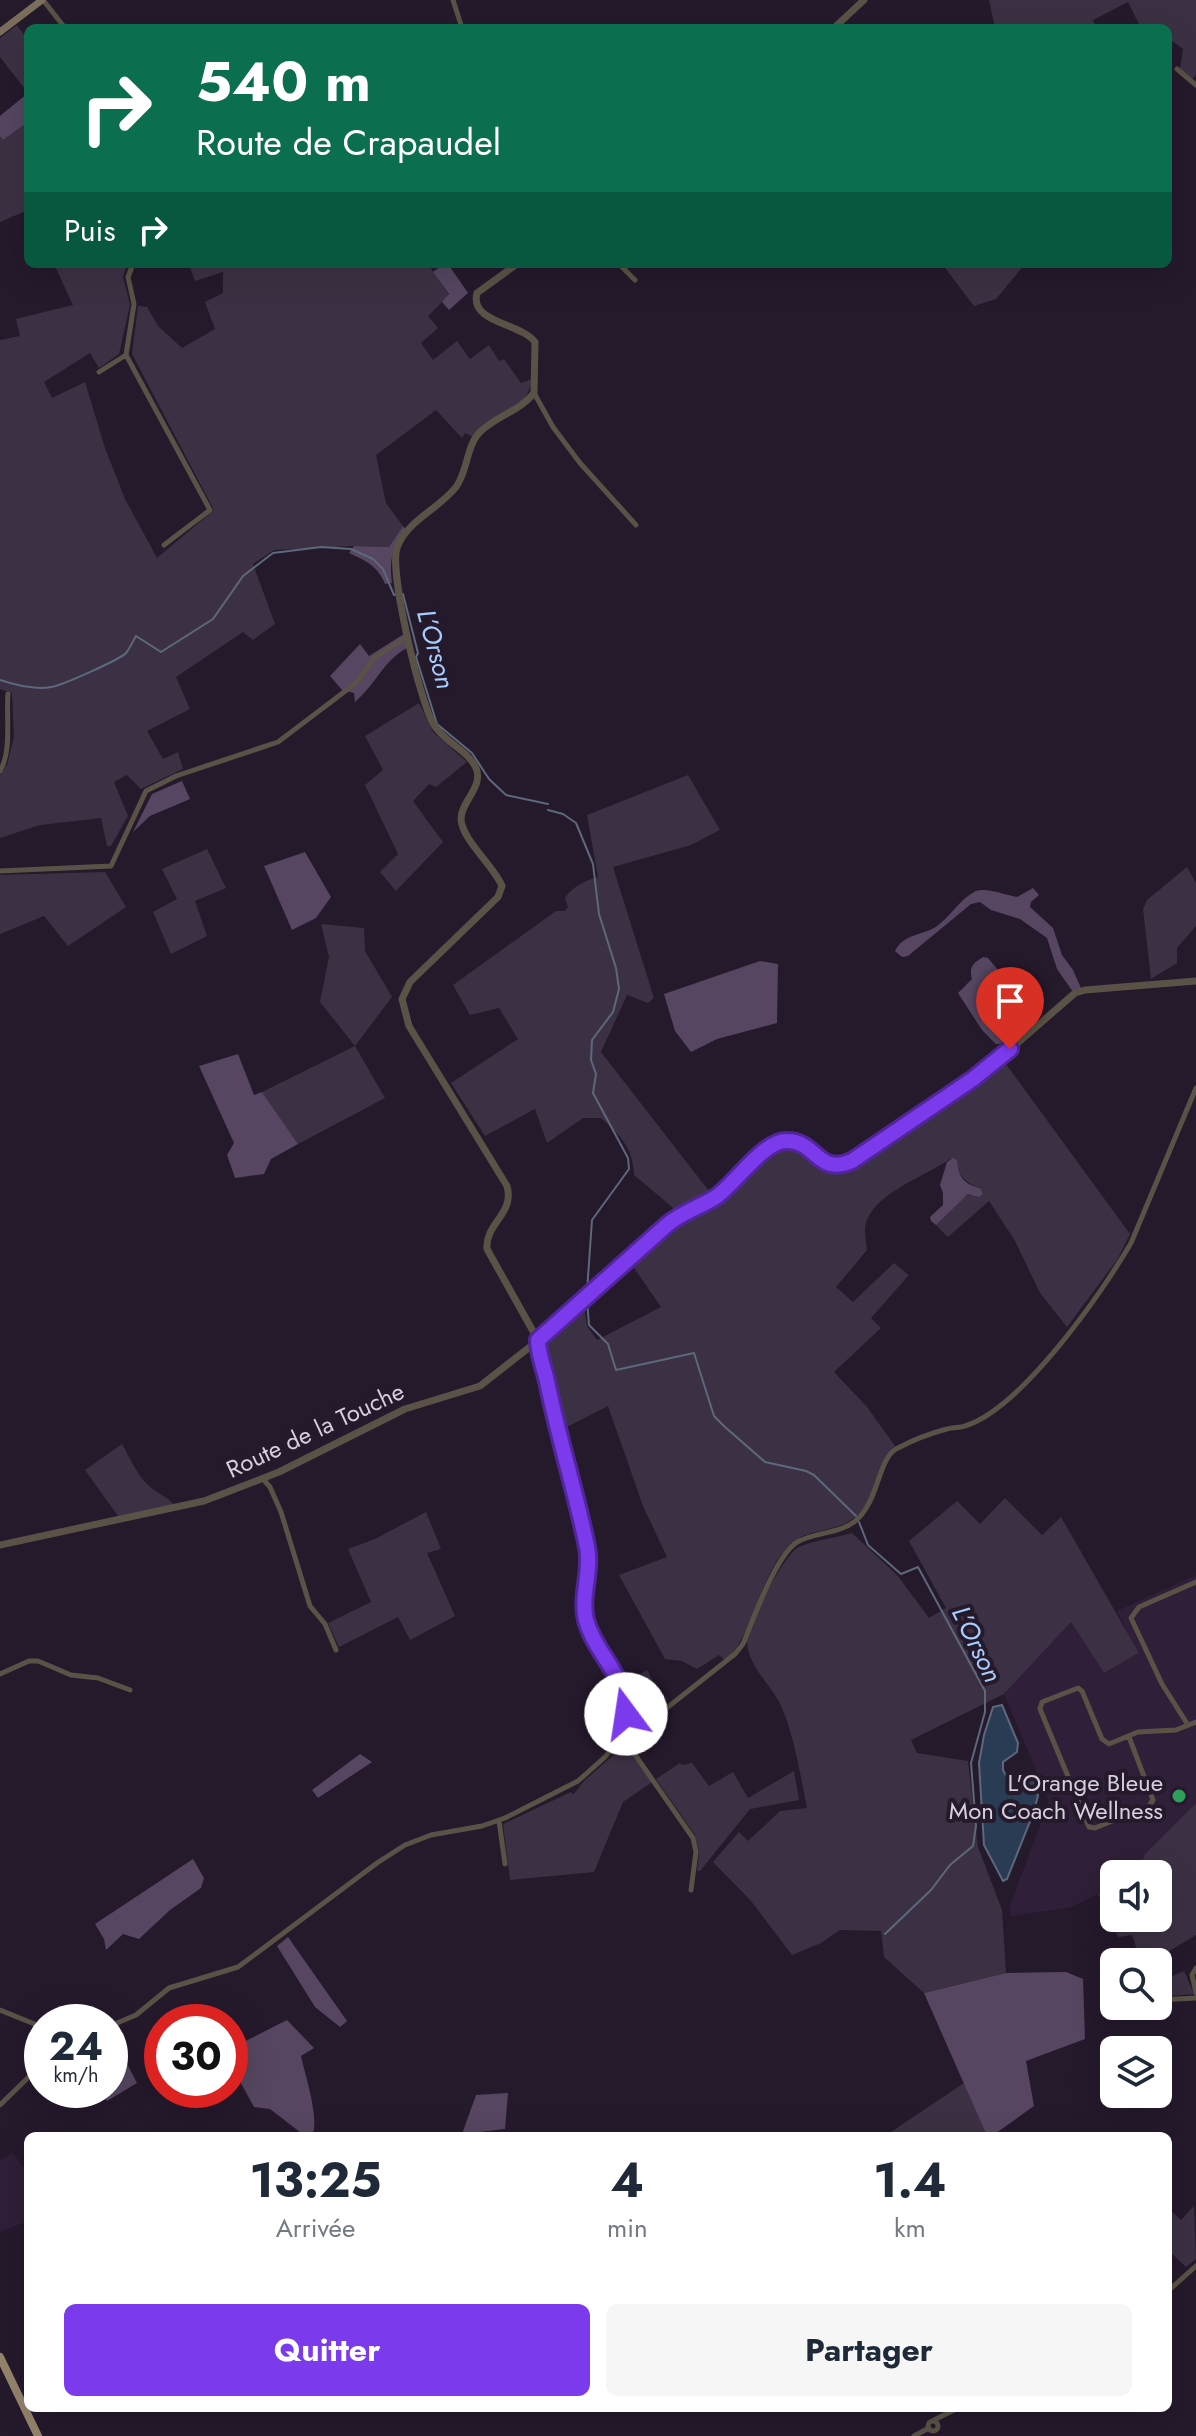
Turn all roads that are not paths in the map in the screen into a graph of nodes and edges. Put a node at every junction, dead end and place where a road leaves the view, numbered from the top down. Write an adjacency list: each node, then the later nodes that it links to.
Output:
1 (43, 0): 4 (street); 7 (main road)
2 (453, 0): 5 (street)
3 (864, 0): 6 (street)
4 (62, 24)
5 (461, 24)
6 (838, 24)
7 (0, 32)
8 (1177, 69): 9 (street)
9 (1196, 85)
10 (131, 268): 14 (street)
11 (511, 268): 16 (street)
12 (623, 268): 13 (street)
13 (635, 280)
14 (126, 355): 15 (street); 18 (street)
15 (99, 372)
16 (534, 393): 17 (street); 19 (street)
17 (636, 525)
18 (164, 545)
19 (408, 636): 22 (street); 25 (street)
20 (8, 694): 21 (street)
21 (0, 771)
22 (0, 871)
23 (1196, 981): 25 (street, Route de la Touche)
24 (1196, 1088): 33 (street)
25 (538, 1340): 26 (street, Route de la Touche); 32 (street)
26 (263, 1479): 27 (street, Route de la Touche); 29 (street)
27 (0, 1545)
28 (1196, 1582): 35 (street)
29 (336, 1650)
30 (0, 1674): 31 (street)
31 (130, 1690)
32 (625, 1722): 33 (street); 37 (street)
33 (649, 1722): 37 (street)
34 (1196, 1722): 35 (street)
35 (1189, 1725): 36 (street)
36 (1129, 1737): 36 (street)
37 (622, 1739): 38 (street); 40 (street)
38 (499, 1821): 39 (street); 45 (street)
39 (505, 1864)
40 (691, 1890)
41 (1196, 1968): 42 (street)
42 (1196, 1996): 43 (street)
43 (1172, 1999)
44 (0, 2010): 46 (street)
45 (128, 2018)
46 (24, 2020)
47 (24, 2082): 48 (street)
48 (0, 2105)
49 (1196, 2266): 50 (street)
50 (1172, 2287)
51 (0, 2357): 52 (main road)
52 (24, 2407)
53 (26, 2412): 56 (main road)
54 (949, 2412): 55 (street)
55 (933, 2429): 57 (street)
56 (38, 2436)
57 (914, 2436)

